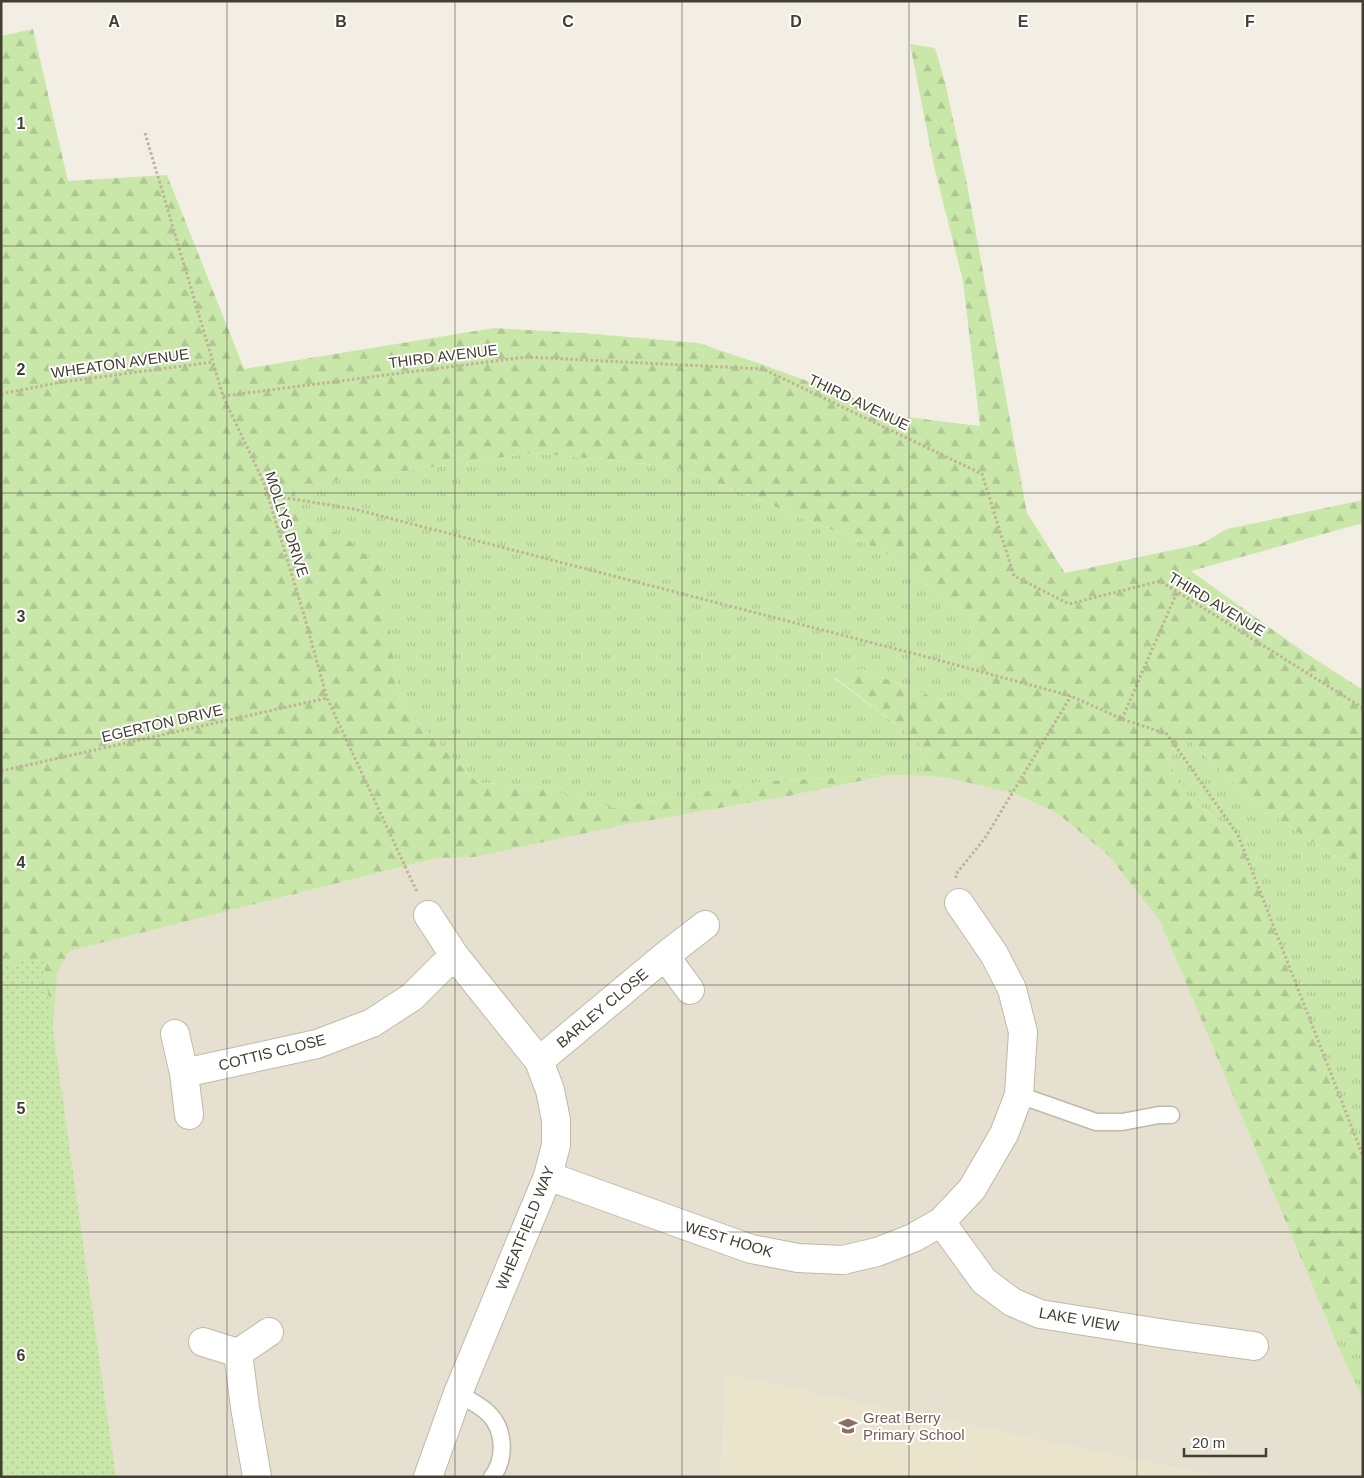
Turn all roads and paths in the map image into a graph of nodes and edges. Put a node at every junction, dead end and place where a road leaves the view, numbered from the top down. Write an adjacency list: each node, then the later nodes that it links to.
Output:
1 (144, 133): 2 (path, MOLLYS DRIVE)
2 (213, 362): 3 (path, WHEATON AVENUE); 4 (path, MOLLYS DRIVE)
3 (1, 394)
4 (223, 396): 5 (path, MOLLYS DRIVE); 6 (path, THIRD AVENUE)
5 (268, 495): 7 (path); 8 (path, MOLLYS DRIVE)
6 (1177, 592): 9 (path, THIRD AVENUE); 10 (path)
7 (1071, 696): 10 (path); 12 (path)
8 (327, 698): 11 (path, EGERTON DRIVE); 13 (path, MOLLYS DRIVE)
9 (1363, 708)
10 (1122, 719): 24 (path)
11 (1, 771)
12 (959, 903): 21 (street, WEST HOOK)
13 (428, 915): 15 (street, WHEATFIELD WAY)
14 (705, 924): 16 (street, BARLEY CLOSE)
15 (454, 955): 19 (street, WHEATFIELD WAY); 20 (street, COTTIS CLOSE)
16 (665, 956): 17 (street); 19 (street, BARLEY CLOSE)
17 (690, 990)
18 (175, 1034): 20 (street)
19 (539, 1061): 25 (street, WHEATFIELD WAY)
20 (184, 1074): 23 (street)
21 (1019, 1095): 22 (lane); 26 (street, WEST HOOK)
22 (1171, 1114)
23 (190, 1115)
24 (1363, 1156)
25 (548, 1176): 26 (street, WEST HOOK); 31 (street, WHEATFIELD WAY)
26 (941, 1222): 29 (street, LAKE VIEW)
27 (269, 1332): 30 (street)
28 (203, 1342): 30 (street)
29 (1254, 1346)
30 (238, 1353): 32 (street)
31 (458, 1393): 33 (street, WHEATFIELD WAY); 34 (lane)
32 (257, 1477)
33 (428, 1477)
34 (492, 1477)

